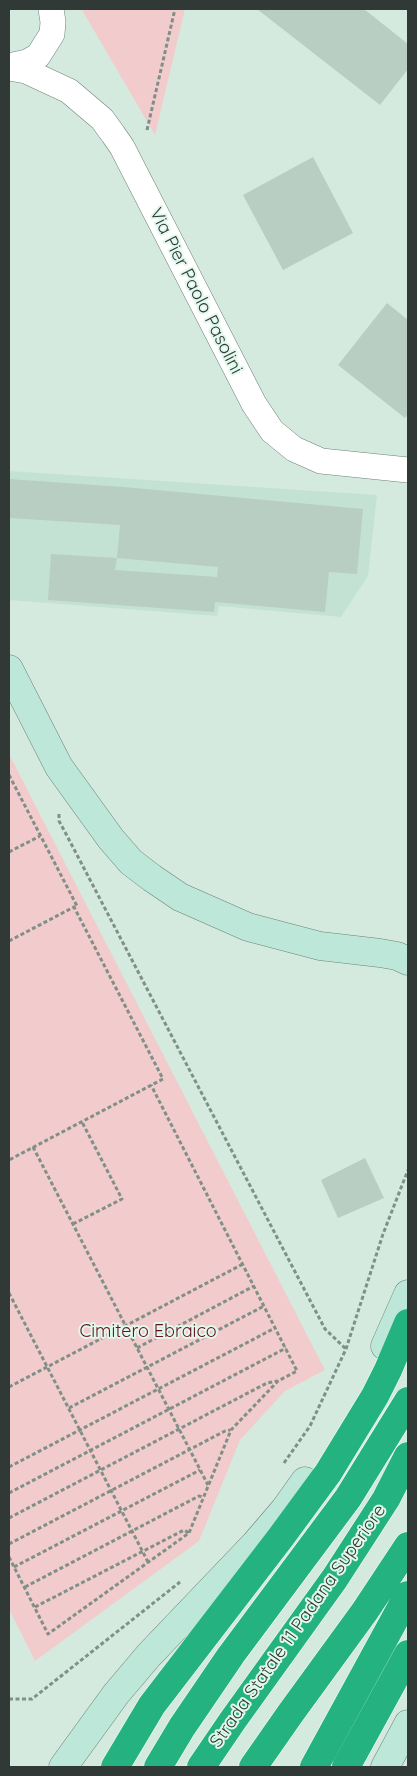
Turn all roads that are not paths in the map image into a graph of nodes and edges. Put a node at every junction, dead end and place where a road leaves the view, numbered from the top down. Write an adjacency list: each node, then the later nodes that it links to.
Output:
1 (51, 9): 2 (street)
2 (9, 67): 3 (street, Via Pier Paolo Pasolini)
3 (408, 470)
4 (9, 669): 6 (street)
5 (408, 943): 6 (street)
6 (380, 952): 7 (street)
7 (408, 961)
8 (408, 1294): 16 (street)
9 (408, 1323): 17 (highway)
10 (408, 1400): 18 (highway)
11 (408, 1456): 19 (highway, Strada Statale 11 Padana Superiore)
12 (408, 1546): 20 (highway)
13 (408, 1595): 21 (highway)
14 (408, 1654): 22 (highway)
15 (408, 1724): 23 (street)
16 (63, 1767)
17 (115, 1767)
18 (158, 1767)
19 (201, 1767)
20 (253, 1767)
21 (314, 1767)
22 (346, 1767)
23 (385, 1767)

